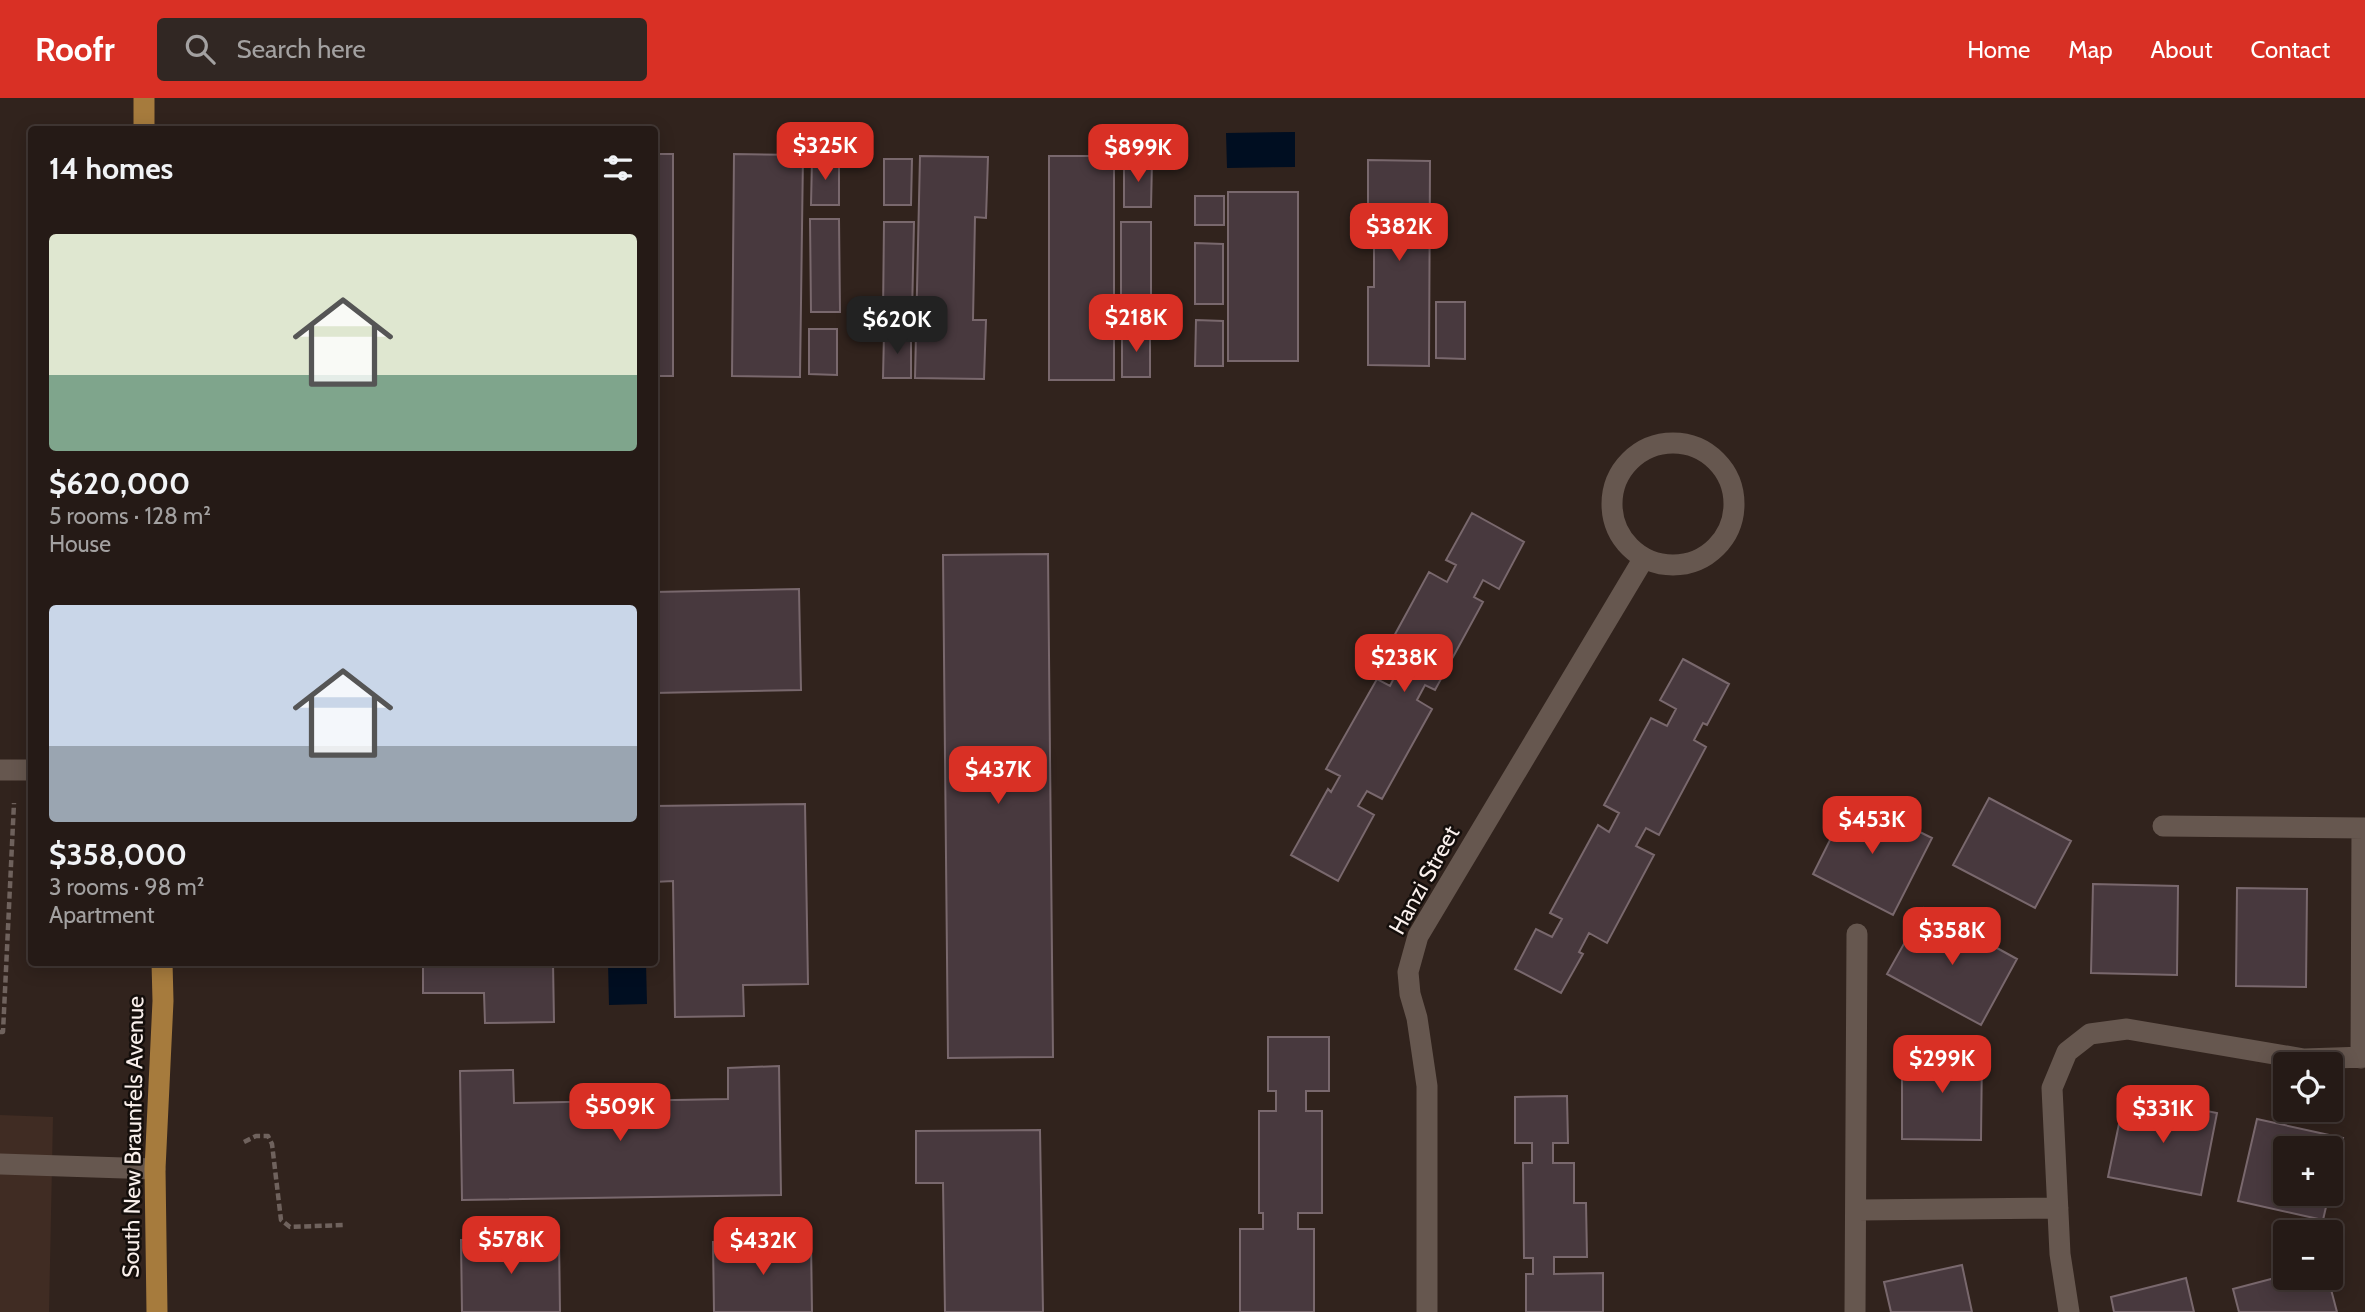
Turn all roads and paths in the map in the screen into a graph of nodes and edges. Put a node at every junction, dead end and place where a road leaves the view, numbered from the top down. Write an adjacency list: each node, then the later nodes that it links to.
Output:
1 (144, 98): 2 (main road)
2 (144, 126)
3 (1644, 558): 3 (lane); 20 (lane, Hanzi Street)
4 (0, 770): 5 (lane)
5 (28, 770)
6 (14, 803): 11 (path)
7 (2164, 827): 8 (lane)
8 (2363, 828): 12 (lane)
9 (1857, 934): 17 (lane)
10 (162, 966): 15 (main road, South New Braunfels Avenue)
11 (0, 1032)
12 (2363, 1057): 16 (lane)
13 (244, 1142): 18 (path)
14 (0, 1164): 15 (lane)
15 (155, 1169): 19 (main road, South New Braunfels Avenue)
16 (2058, 1208): 17 (lane); 22 (lane)
17 (1857, 1210): 21 (lane)
18 (343, 1225)
19 (157, 1312)
20 (1427, 1312)
21 (1855, 1312)
22 (2069, 1312)

